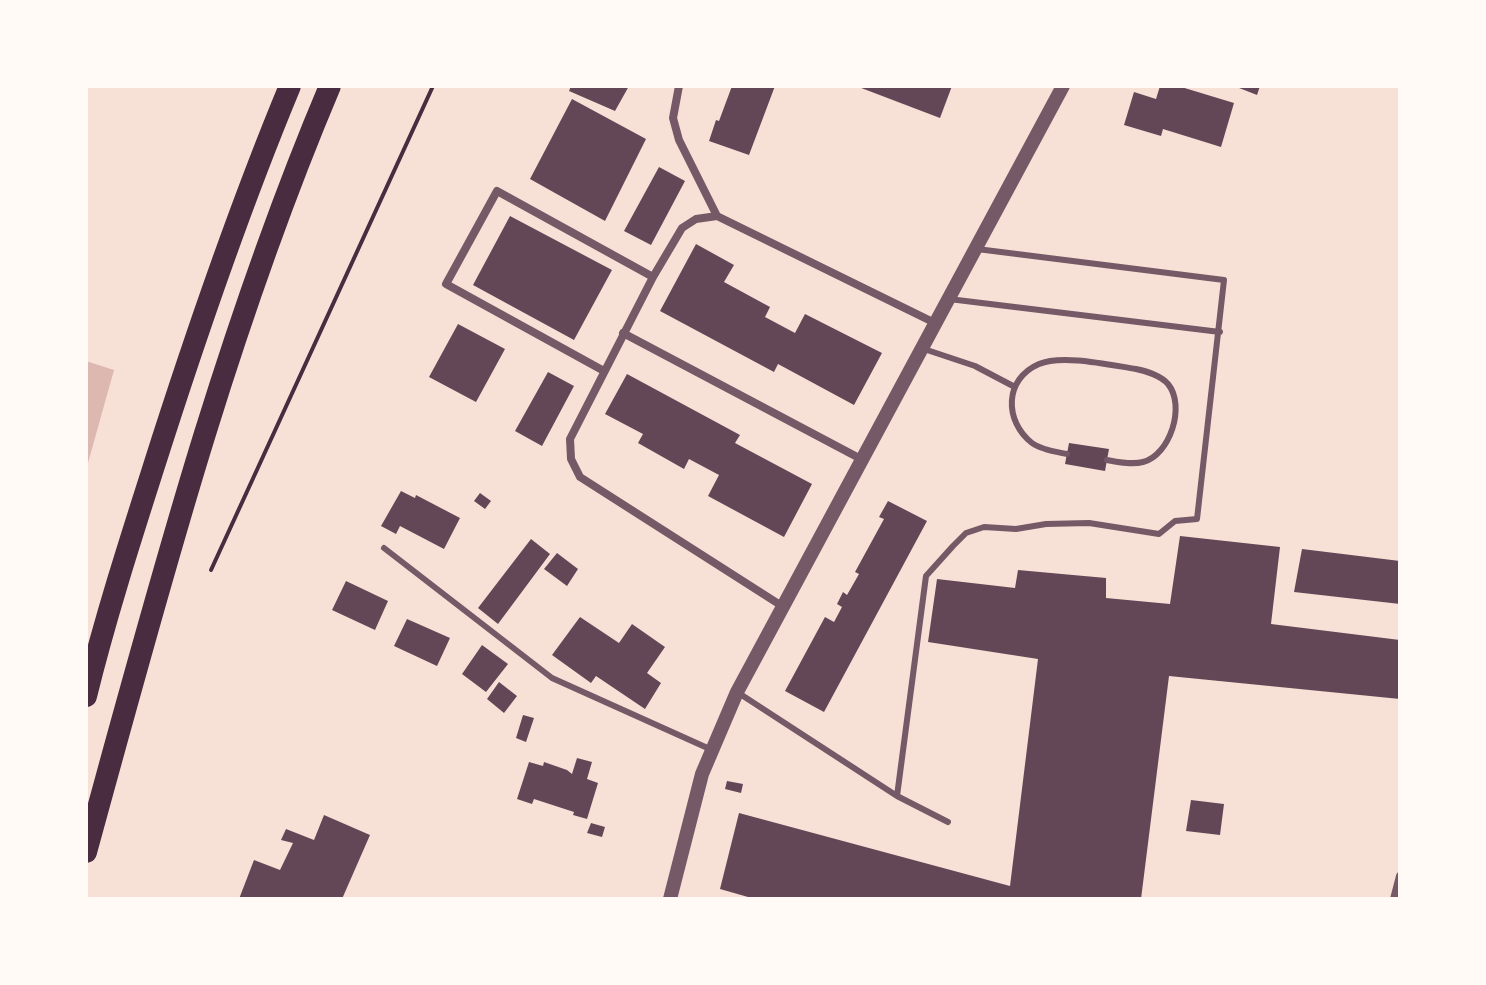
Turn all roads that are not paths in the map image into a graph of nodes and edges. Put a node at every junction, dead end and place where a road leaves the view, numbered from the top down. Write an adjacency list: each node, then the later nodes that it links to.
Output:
1 (290, 86): 21 (highway)
2 (330, 86): 25 (highway)
3 (679, 86): 5 (street)
4 (1063, 86): 6 (street)
5 (717, 216): 7 (street); 9 (street)
6 (975, 249): 8 (street); 10 (lane)
7 (653, 277): 11 (street); 13 (street)
8 (948, 298): 9 (street); 10 (lane)
9 (935, 323): 12 (street)
10 (1220, 332): 23 (lane)
11 (623, 333): 13 (street); 16 (street)
12 (921, 348): 14 (lane); 16 (street)
13 (604, 371): 19 (street)
14 (1013, 386): 15 (lane); 17 (lane)
15 (1067, 454)
16 (861, 459): 19 (street)
17 (1107, 460)
18 (384, 548): 22 (lane)
19 (782, 606): 20 (street)
20 (737, 692): 22 (street); 23 (lane)
21 (86, 696)
22 (712, 750): 27 (street)
23 (897, 796): 24 (lane)
24 (948, 822)
25 (86, 852)
26 (1400, 876): 28 (street)
27 (670, 899)
28 (1394, 899)

